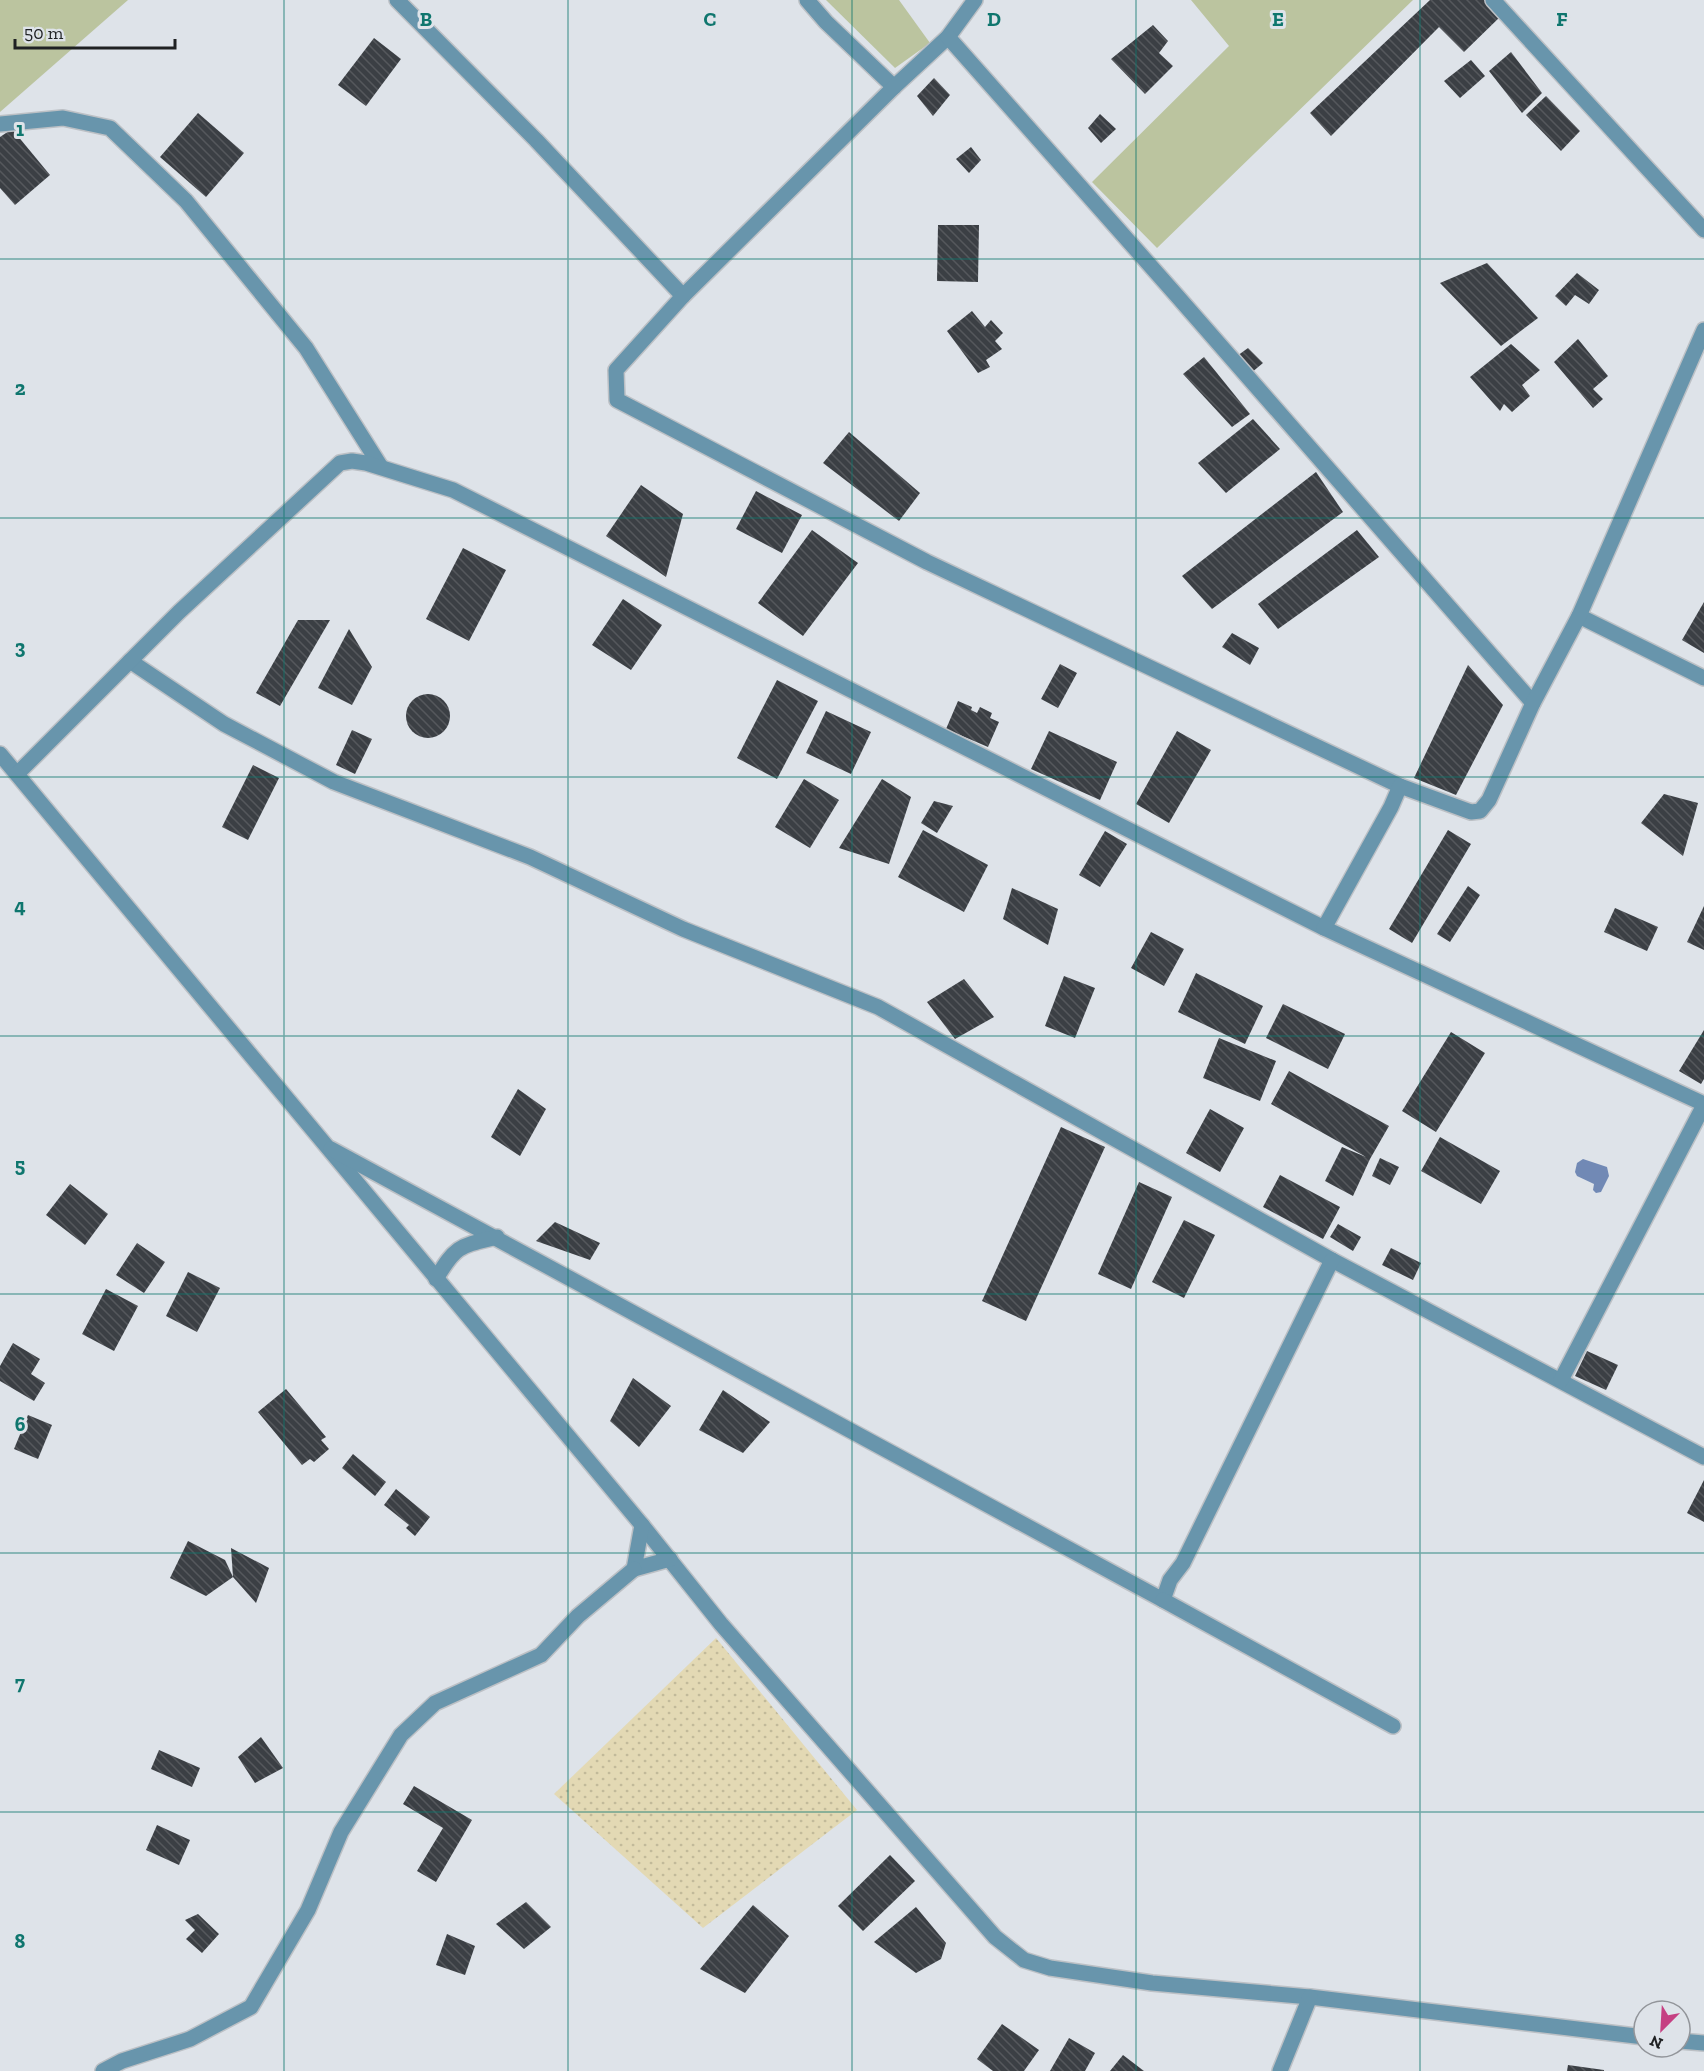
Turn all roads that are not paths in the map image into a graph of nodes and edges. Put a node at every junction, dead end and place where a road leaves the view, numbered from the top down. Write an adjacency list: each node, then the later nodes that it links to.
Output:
1 (397, 0): 9 (street)
2 (807, 0): 6 (street)
3 (975, 0): 5 (street)
4 (1493, 0): 8 (street)
5 (948, 37): 6 (street); 15 (street)
6 (894, 87): 9 (street)
7 (0, 124): 11 (street)
8 (1704, 230)
9 (683, 296): 18 (street)
10 (1704, 330): 12 (street)
11 (381, 467): 13 (street); 19 (street)
12 (1579, 616): 14 (street); 15 (street)
13 (130, 661): 17 (street); 23 (street)
14 (1704, 678)
15 (1533, 703): 18 (street)
16 (0, 754): 17 (street)
17 (16, 774): 21 (street)
18 (1400, 786): 19 (street)
19 (1324, 928): 20 (street)
20 (1704, 1104): 25 (street)
21 (325, 1146): 22 (street); 24 (street)
22 (497, 1238): 24 (street); 30 (street)
23 (1332, 1260): 25 (street); 30 (street)
24 (436, 1279): 27 (street)
25 (1561, 1380): 26 (street)
26 (1704, 1457)
27 (642, 1525): 28 (street); 29 (street)
28 (670, 1559): 29 (street); 32 (street)
29 (634, 1569): 34 (street)
30 (1163, 1600): 31 (street)
31 (1393, 1726)
32 (1310, 1997): 33 (street); 35 (street)
33 (1632, 2036)
34 (103, 2071)
35 (1280, 2071)

